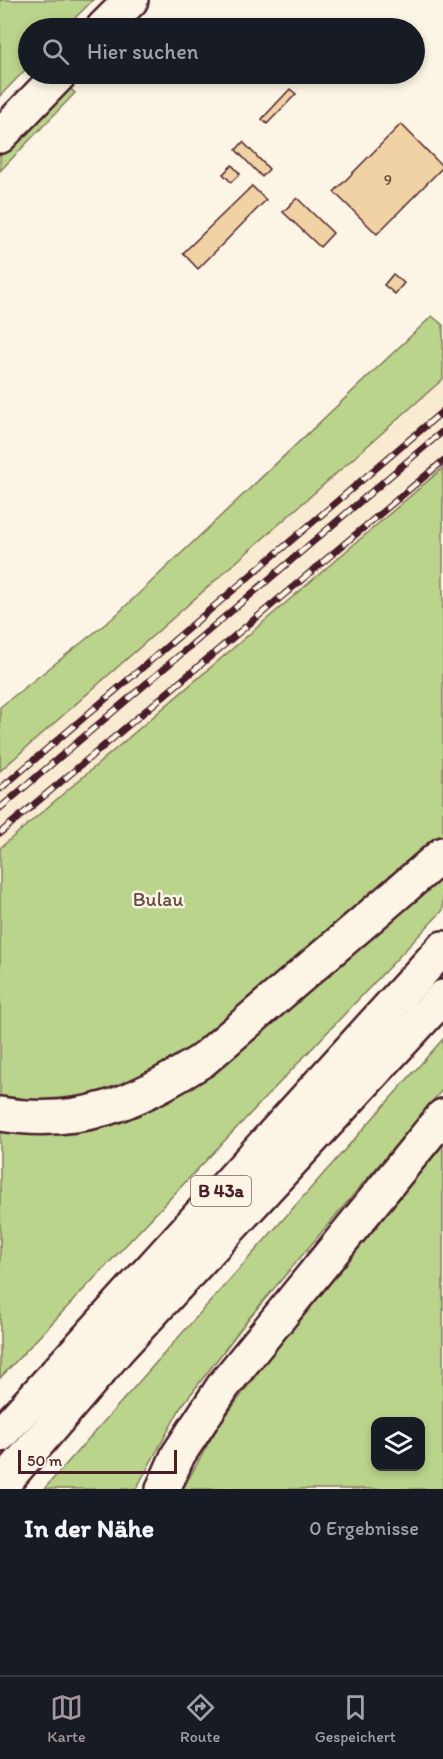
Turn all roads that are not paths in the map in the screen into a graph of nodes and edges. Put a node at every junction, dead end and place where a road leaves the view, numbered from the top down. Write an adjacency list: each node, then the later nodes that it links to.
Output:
1 (130, 0): 2 (main road)
2 (113, 18)
3 (50, 84): 4 (main road)
4 (0, 136)
5 (443, 854): 8 (main road)
6 (443, 948): 10 (main road, B 43a)
7 (443, 997): 11 (main road, B 43a)
8 (0, 1114)
9 (443, 1116): 12 (main road)
10 (0, 1435)
11 (0, 1487)
12 (163, 1489)

